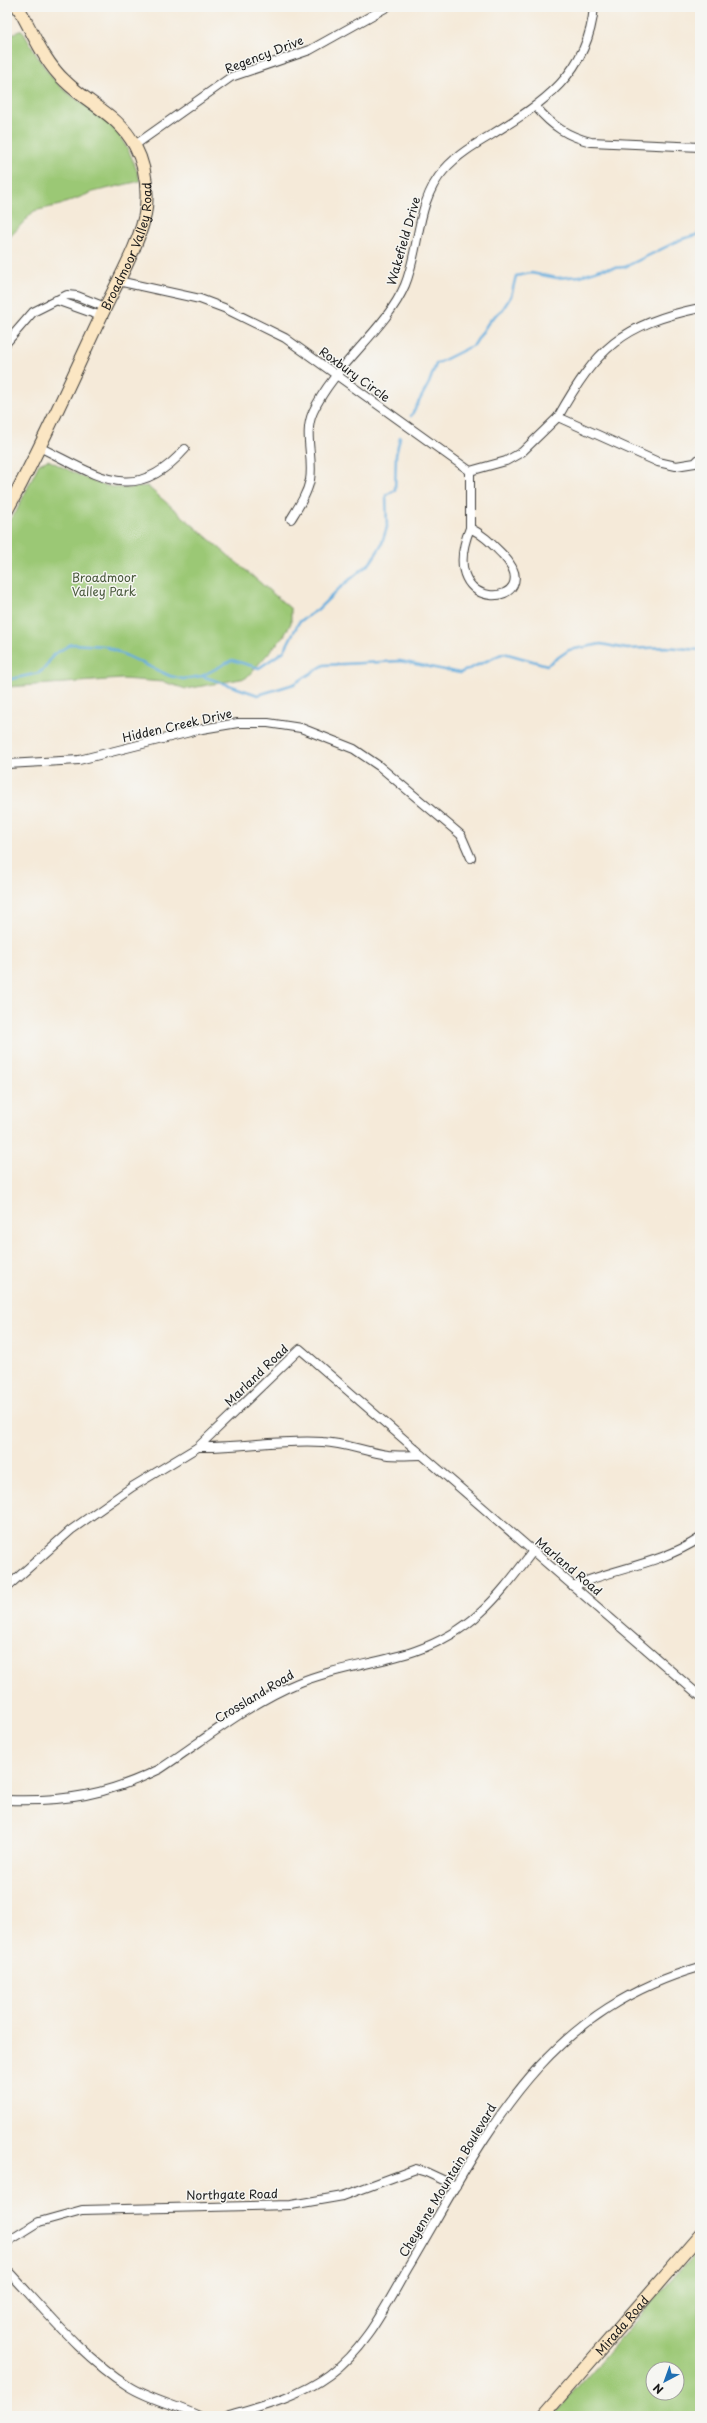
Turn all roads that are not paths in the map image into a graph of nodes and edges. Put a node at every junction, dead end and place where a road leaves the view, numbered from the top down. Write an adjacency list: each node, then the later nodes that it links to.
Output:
1 (18, 7): 5 (street, Broadmoor Valley Road)
2 (387, 7): 5 (street, Regency Drive)
3 (594, 7): 4 (street, Wakefield Drive)
4 (536, 107): 6 (street); 11 (street, Wakefield Drive)
5 (135, 145): 7 (street, Broadmoor Valley Road)
6 (700, 147)
7 (118, 281): 9 (street, Broadmoor Valley Road); 11 (street, Roxbury Circle)
8 (700, 308): 12 (street)
9 (103, 312): 10 (street); 13 (street, Broadmoor Valley Road)
10 (7, 342)
11 (336, 374): 16 (street, Roxbury Circle); 18 (street, Wakefield Drive)
12 (558, 417): 15 (street); 16 (street)
13 (38, 447): 14 (street); 17 (street, Broadmoor Valley Road)
14 (185, 449)
15 (700, 458)
16 (470, 471): 19 (street)
17 (7, 510)
18 (291, 519)
19 (470, 528): 19 (street)
20 (7, 764): 21 (street, Hidden Creek Drive)
21 (471, 858)
22 (198, 1447): 23 (street); 23 (street, Marland Road); 27 (street, Marland Road)
23 (422, 1455): 25 (street, Marland Road)
24 (700, 1538): 26 (street)
25 (533, 1552): 26 (street, Marland Road); 29 (street, Crossland Road)
26 (574, 1586): 28 (street, Marland Road)
27 (7, 1587)
28 (699, 1694)
29 (7, 1800)
30 (700, 1967): 31 (street, Cheyenne Mountain Boulevard)
31 (456, 2186): 33 (street, Northgate Road); 36 (street, Cheyenne Mountain Boulevard)
32 (700, 2235): 37 (street, Mirada Road)
33 (7, 2242)
34 (7, 2270): 35 (street)
35 (199, 2416)
36 (229, 2416)
37 (543, 2416)

